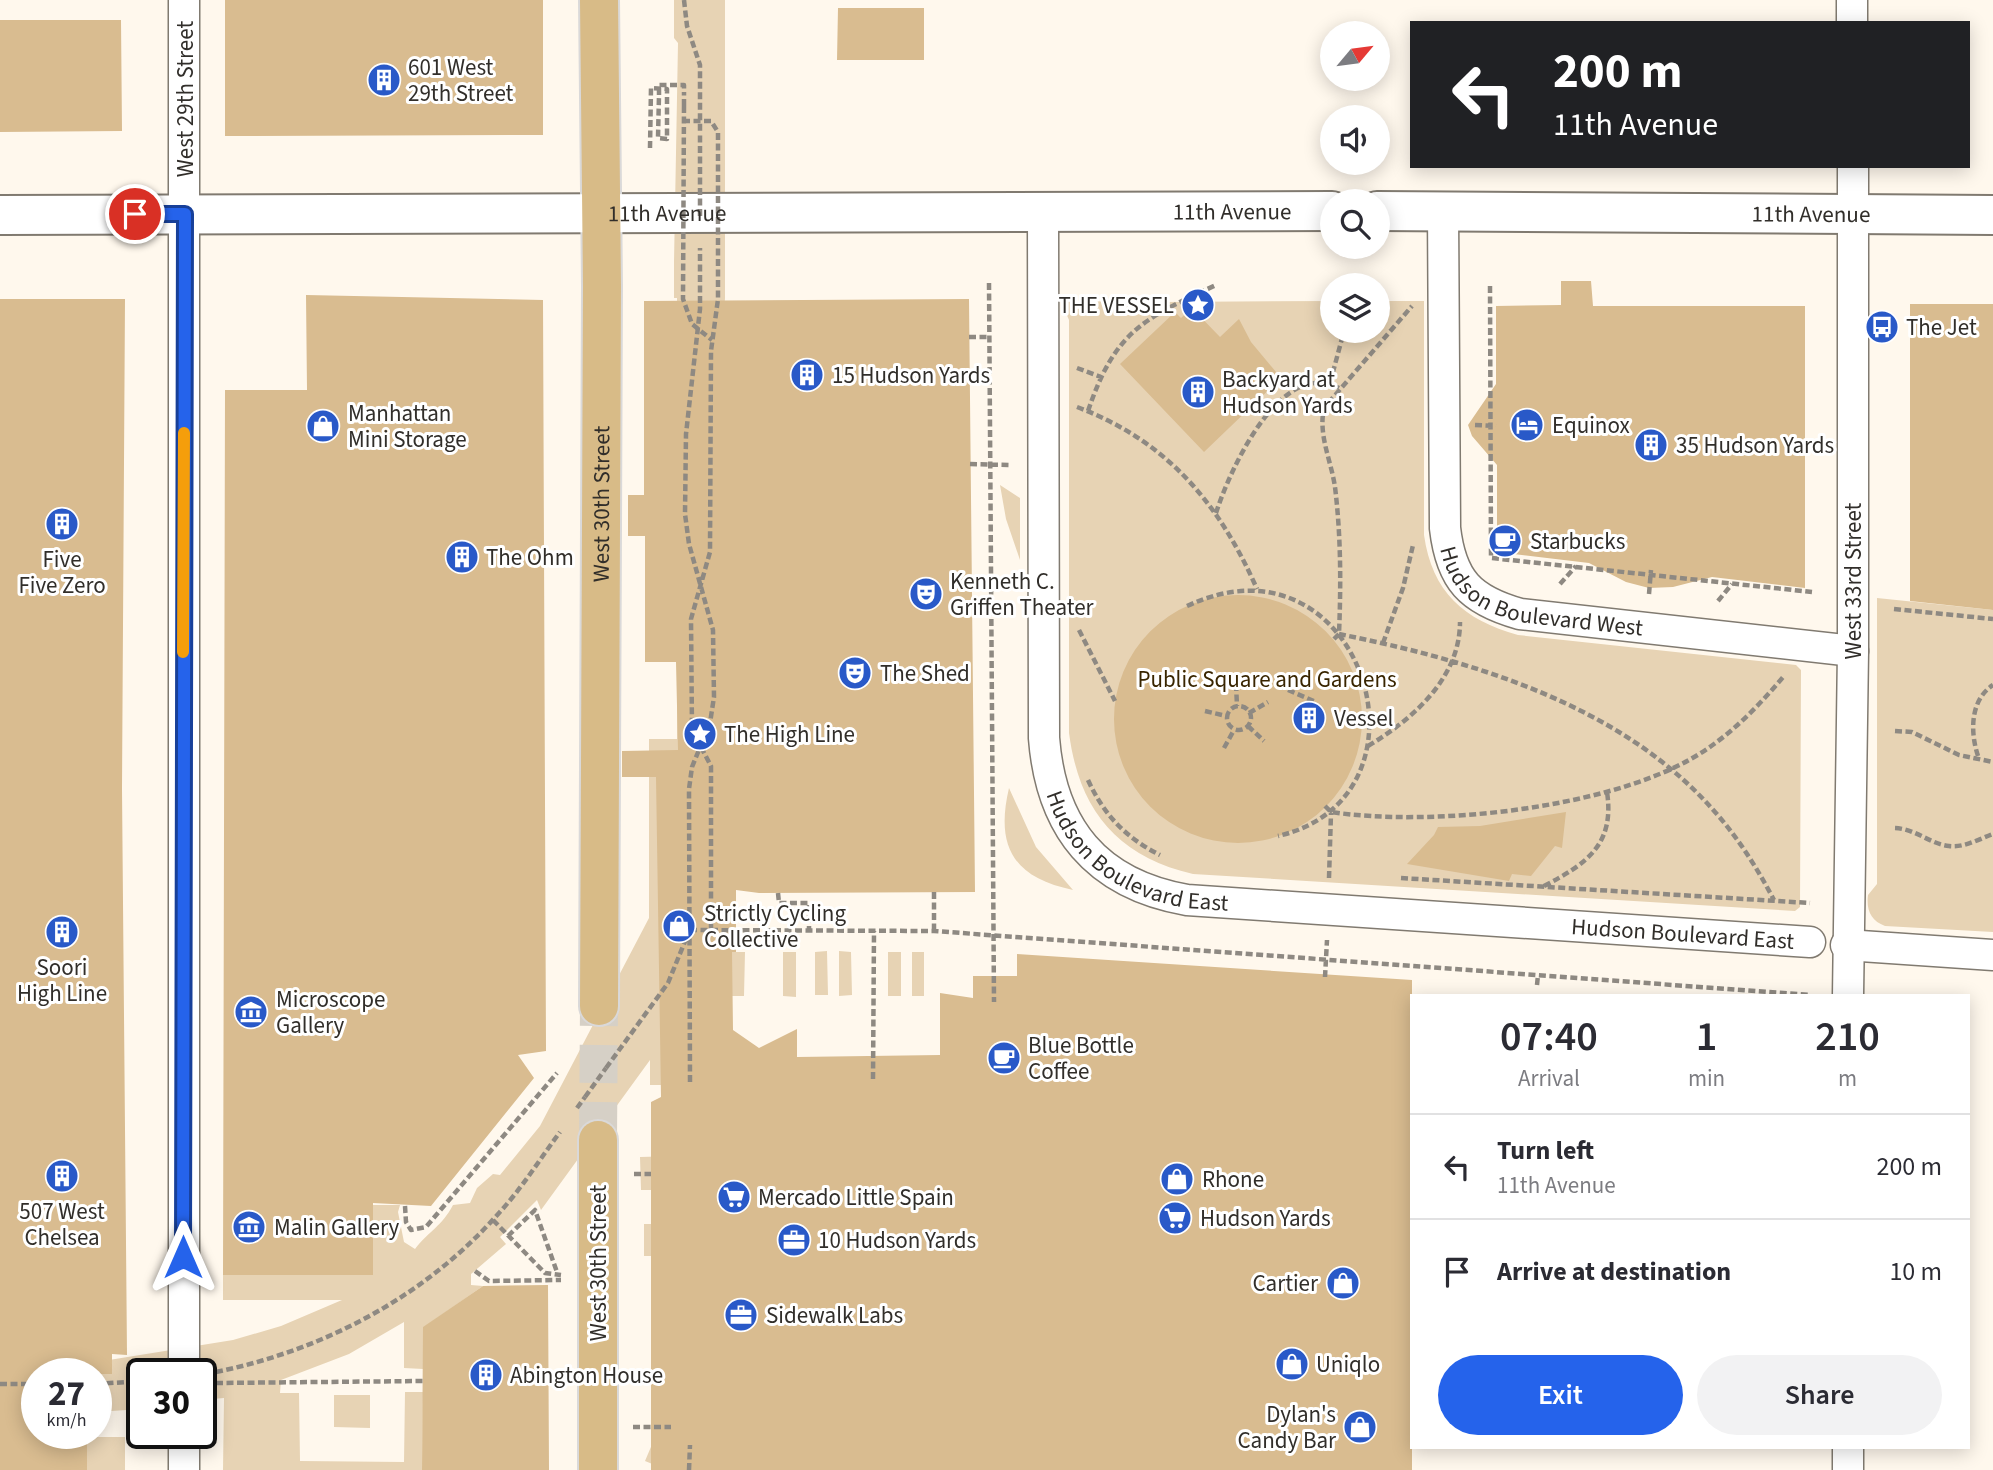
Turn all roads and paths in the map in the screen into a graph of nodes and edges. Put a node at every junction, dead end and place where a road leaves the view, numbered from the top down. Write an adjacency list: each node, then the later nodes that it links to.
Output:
1 (184, 0): 15 (street, West 29th Street)
2 (599, 0): 17 (main road, West 30th Street)
3 (684, 0): 7 (path)
4 (1852, 0): 5 (street)
5 (1852, 21)
6 (683, 121): 7 (path, bridge); 8 (path, bridge); 25 (path, bridge)
7 (701, 121): 19 (path, bridge); 28 (path, bridge)
8 (650, 148)
9 (1853, 168): 14 (street, West 33rd Street)
10 (1043, 211): 11 (main road, 11th Avenue); 17 (main road, 11th Avenue); 110 (street, Hudson Boulevard East)
11 (1320, 211)
12 (1390, 211): 13 (main road, 11th Avenue)
13 (1443, 211): 14 (main road, 11th Avenue); 60 (street, Hudson Boulevard West)
14 (1853, 212): 18 (main road, 11th Avenue); 60 (street, West 33rd Street)
15 (185, 214): 16 (main road, 11th Avenue); 17 (main road, 11th Avenue); 134 (street, West 29th Street)
16 (0, 215)
17 (601, 215): 120 (main road, West 30th Street)
18 (1993, 215)
19 (700, 229)
20 (700, 243): 25 (path)
21 (989, 283): 27 (path)
22 (1216, 285): 31 (path)
23 (1490, 286): 37 (path)
24 (1414, 304): 33 (path)
25 (698, 331): 28 (path, bridge); 46 (path)
26 (969, 337): 27 (path)
27 (990, 337): 39 (path)
28 (712, 340): 46 (path)
29 (1341, 343): 32 (path)
30 (1077, 368): 31 (path)
31 (1101, 377): 35 (path)
32 (1330, 383): 33 (path); 41 (path)
33 (1339, 388): 57 (path)
34 (1077, 407): 35 (path)
35 (1088, 411): 41 (path)
36 (1471, 425): 37 (path)
37 (1493, 426): 43 (path)
38 (970, 464): 39 (path)
39 (990, 465): 40 (path); 108 (path)
40 (1020, 465)
41 (1216, 514): 48 (path)
42 (1414, 534): 59 (path)
43 (1576, 566): 44 (path); 47 (path)
44 (1651, 572): 45 (path); 50 (path)
45 (1733, 583): 49 (path); 51 (path)
46 (701, 585): 80 (path); 80 (path)
47 (1560, 585)
48 (1257, 589): 52 (path); 57 (path)
49 (1812, 592)
50 (1649, 594)
51 (1718, 601)
52 (1187, 606)
53 (1895, 609): 55 (path)
54 (1460, 616): 61 (path)
55 (1993, 619)
56 (1077, 626): 66 (path)
57 (1339, 634): 58 (path); 59 (path); 74 (path)
58 (1334, 639)
59 (1384, 643): 61 (path)
60 (1853, 651): 111 (street, West 33rd Street)
61 (1454, 661): 79 (path); 84 (path)
62 (1787, 672): 84 (path)
63 (1236, 684): 69 (path)
64 (1993, 685): 82 (path)
65 (1289, 690): 68 (path)
66 (1115, 701)
67 (1268, 702): 71 (path)
68 (1316, 702)
69 (1237, 706): 71 (path); 72 (path)
70 (1205, 711): 72 (path)
71 (1249, 713): 75 (path)
72 (1226, 716): 76 (path)
73 (1362, 722): 74 (path)
74 (1369, 725): 79 (path)
75 (1248, 726): 76 (path); 78 (path)
76 (1234, 729): 81 (path)
77 (1895, 731): 82 (path)
78 (1264, 741)
79 (1367, 746): 88 (path)
80 (700, 747): 103 (path); 104 (path)
81 (1224, 748)
82 (1978, 757): 83 (path)
83 (1993, 762)
84 (1670, 769): 86 (path); 101 (path)
85 (1085, 773): 92 (path)
86 (1606, 792): 88 (path); 98 (path)
87 (1325, 806): 88 (path)
88 (1331, 812): 91 (path); 94 (path)
89 (1895, 828): 90 (path)
90 (1993, 834)
91 (1278, 836)
92 (1170, 860)
93 (1316, 873): 94 (path)
94 (1329, 874): 95 (path); 97 (path)
95 (1341, 875)
96 (1392, 878): 98 (path)
97 (1329, 882)
98 (1543, 887): 101 (path)
99 (934, 892): 107 (path)
100 (778, 893): 105 (path)
101 (1774, 900): 102 (path)
102 (1810, 902)
103 (690, 930): 104 (path); 123 (path); 124 (path, bridge)
104 (711, 930): 105 (path)
105 (809, 930): 106 (path)
106 (874, 931): 107 (path); 122 (path)
107 (934, 931): 108 (path)
108 (993, 936): 113 (path); 119 (path)
109 (1328, 940): 113 (path)
110 (1810, 942)
111 (1846, 945): 112 (street); 118 (street, West 33rd Street)
112 (1993, 955)
113 (1326, 960): 114 (path); 115 (path)
114 (1538, 975): 116 (path); 117 (path)
115 (1325, 976)
116 (1537, 985)
117 (1782, 994)
118 (1848, 994)
119 (994, 1002)
120 (599, 1006)
121 (557, 1073): 129 (path)
122 (873, 1079)
123 (690, 1082)
124 (585, 1097)
125 (598, 1140): 146 (main road, West 30th Street)
126 (534, 1167): 130 (path)
127 (634, 1174): 128 (path)
128 (650, 1174)
129 (405, 1206)
130 (493, 1220): 131 (path); 135 (path)
131 (508, 1236): 133 (path); 133 (path)
132 (475, 1270): 133 (path)
133 (560, 1277)
134 (184, 1358)
135 (217, 1372)
136 (423, 1381): 137 (path)
137 (217, 1383)
138 (0, 1384): 139 (path)
139 (21, 1384)
140 (633, 1427): 141 (path)
141 (671, 1427)
142 (690, 1445): 147 (path)
143 (184, 1449): 145 (street)
144 (1848, 1449): 148 (street)
145 (184, 1470)
146 (598, 1470)
147 (689, 1470)
148 (1848, 1470)

